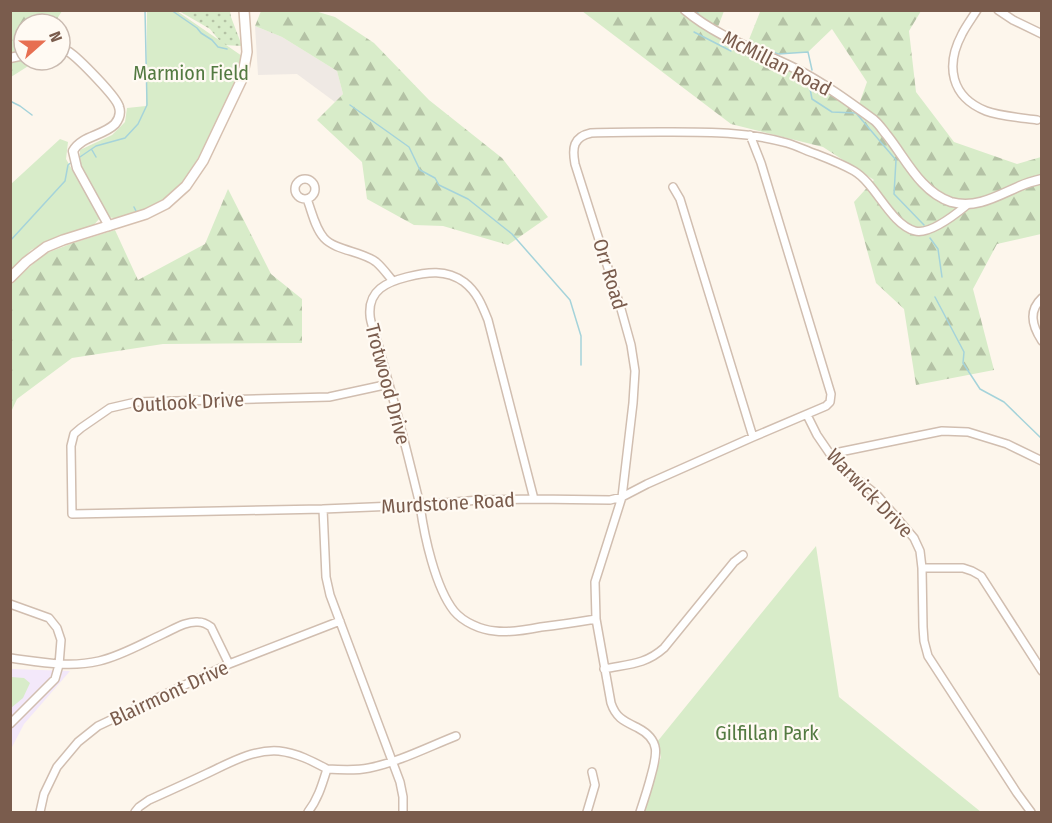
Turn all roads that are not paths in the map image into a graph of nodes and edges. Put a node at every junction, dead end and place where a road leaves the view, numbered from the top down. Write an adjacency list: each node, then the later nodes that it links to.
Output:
1 (244, 10): 13 (main road)
2 (685, 10): 12 (street, McMillan Road)
3 (977, 10): 7 (street)
4 (998, 10): 5 (street)
5 (1041, 34)
6 (72, 56): 13 (street)
7 (1037, 120)
8 (750, 135): 12 (street, Orr Road); 19 (street); 23 (street, Orr Road)
9 (1041, 179): 12 (street)
10 (673, 187): 20 (street)
11 (307, 199): 15 (street)
12 (967, 205)
13 (109, 226): 14 (main road)
14 (10, 278)
15 (392, 280): 18 (street, Trotwood Drive); 24 (street)
16 (1041, 298): 17 (street)
17 (1041, 341)
18 (389, 384): 25 (street, Trotwood Drive); 27 (street, Outlook Drive)
19 (807, 414): 20 (street, Murdstone Road); 21 (street, Warwick Drive)
20 (753, 437): 23 (street, Murdstone Road)
21 (830, 454): 22 (street); 29 (street, Warwick Drive)
22 (1041, 461)
23 (622, 497): 24 (street, Murdstone Road); 31 (street, Orr Road)
24 (534, 499): 25 (street, Murdstone Road)
25 (420, 505): 26 (street, Murdstone Road); 31 (street, Trotwood Drive)
26 (322, 509): 27 (street, Murdstone Road); 32 (street)
27 (72, 514)
28 (743, 555): 36 (street)
29 (922, 568): 37 (street); 49 (street, Warwick Drive)
30 (10, 604): 35 (street)
31 (596, 619): 36 (street, Orr Road)
32 (340, 621): 34 (street, Blairmont Drive); 40 (street)
33 (10, 658): 35 (street)
34 (229, 664): 35 (street); 43 (street, Blairmont Drive)
35 (59, 665): 38 (street)
36 (604, 669): 48 (street, Orr Road)
37 (1041, 671)
38 (10, 724)
39 (456, 736): 40 (street)
40 (393, 761): 41 (street); 46 (street)
41 (327, 769): 44 (street); 45 (street)
42 (592, 772): 47 (street)
43 (40, 813)
44 (135, 813)
45 (308, 813)
46 (403, 813)
47 (587, 813)
48 (640, 813)
49 (1031, 813)

